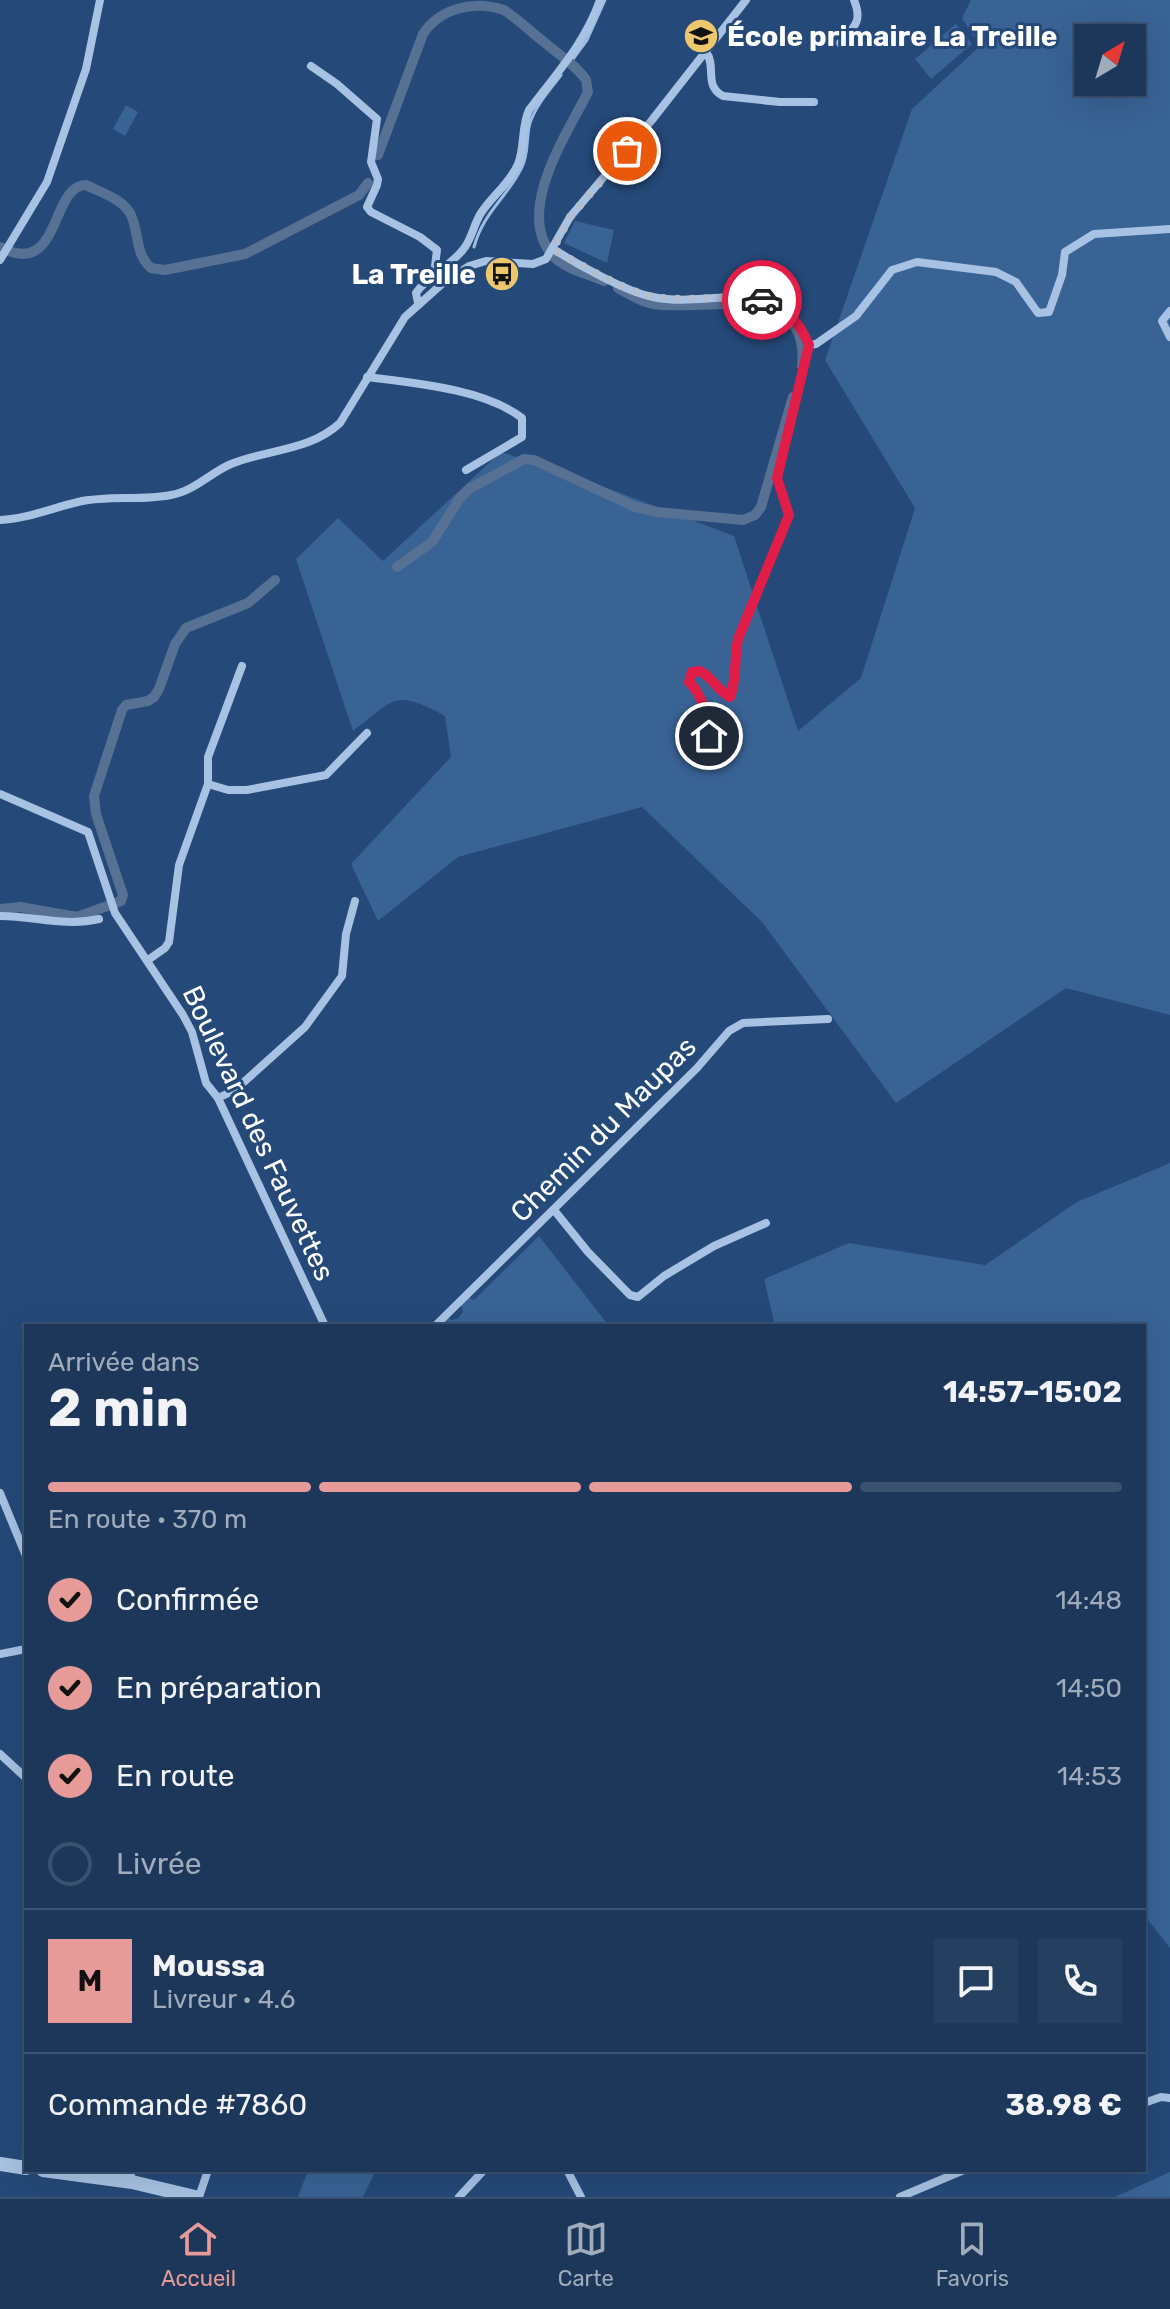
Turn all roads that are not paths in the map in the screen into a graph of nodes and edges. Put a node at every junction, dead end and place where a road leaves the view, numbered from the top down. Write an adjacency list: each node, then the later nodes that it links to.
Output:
1 (100, 0): 11 (street)
2 (600, 0): 12 (street)
3 (746, 0): 6 (street)
4 (854, 0): 5 (street)
5 (840, 43)
6 (706, 52): 8 (street); 10 (street)
7 (311, 66): 12 (street)
8 (814, 102)
9 (1170, 229): 16 (street)
10 (552, 251): 13 (street); 16 (street)
11 (5, 253)
12 (434, 274): 13 (street)
13 (418, 303): 17 (street)
14 (1170, 311): 15 (street)
15 (1170, 337)
16 (809, 345): 22 (street)
17 (367, 377): 18 (street); 19 (street)
18 (466, 470)
19 (0, 520)
20 (242, 666): 23 (street)
21 (367, 733): 23 (street)
22 (709, 736)
23 (208, 784): 28 (street)
24 (0, 794): 28 (street, Boulevard des Fauvettes)
25 (355, 901): 30 (street)
26 (0, 916): 27 (street)
27 (99, 919)
28 (148, 960): 30 (street, Boulevard des Fauvettes)
29 (828, 1019): 31 (street, Chemin du Maupas)
30 (218, 1098): 33 (street, Boulevard des Fauvettes)
31 (554, 1210): 32 (street); 34 (street, Chemin du Maupas)
32 (766, 1223)
33 (324, 1324)
34 (437, 1324)
35 (0, 1493): 36 (street)
36 (24, 1551)
37 (24, 1649): 38 (street)
38 (0, 1654)
39 (0, 1754): 40 (street)
40 (24, 1776)
41 (1170, 2098): 42 (street)
42 (1146, 2102)
43 (0, 2164): 44 (street)
44 (24, 2168)
45 (72, 2172): 50 (street)
46 (207, 2172): 51 (street)
47 (482, 2172): 52 (street)
48 (568, 2172): 53 (street)
49 (959, 2172): 54 (street)
50 (131, 2176): 51 (street)
51 (197, 2197)
52 (459, 2197)
53 (581, 2197)
54 (900, 2197)

